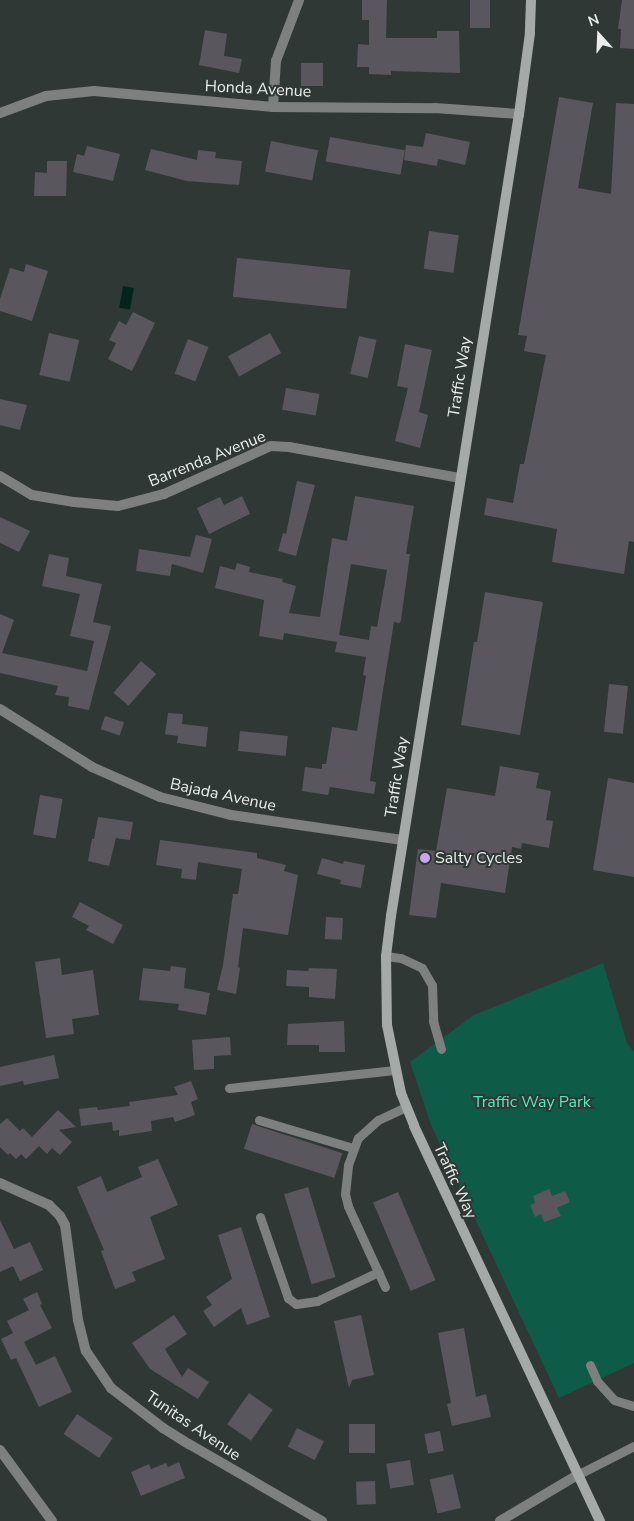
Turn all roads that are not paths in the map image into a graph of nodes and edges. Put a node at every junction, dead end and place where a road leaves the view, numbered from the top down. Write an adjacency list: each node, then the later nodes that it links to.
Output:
1 (299, 0): 3 (street)
2 (531, 0): 5 (street, Traffic Way)
3 (273, 107): 4 (street, Honda Avenue); 5 (street, Honda Avenue)
4 (0, 113)
5 (519, 114): 7 (street, Traffic Way)
6 (0, 476): 7 (street, Barrenda Avenue)
7 (459, 478): 9 (street, Traffic Way)
8 (0, 709): 9 (street, Bajada Avenue)
9 (402, 840): 10 (street, Traffic Way)
10 (386, 956): 11 (lane); 12 (street, Traffic Way)
11 (440, 1049)
12 (395, 1070): 13 (lane); 14 (street, Traffic Way)
13 (229, 1088)
14 (406, 1107): 16 (lane); 25 (street, Traffic Way)
15 (259, 1120): 16 (lane)
16 (353, 1148): 19 (lane)
17 (0, 1183): 27 (street, Tunitas Avenue)
18 (260, 1217): 19 (lane)
19 (378, 1272): 20 (lane)
20 (386, 1287)
21 (590, 1365): 22 (lane)
22 (634, 1406)
23 (634, 1446): 25 (lane)
24 (0, 1450): 26 (street)
25 (579, 1474): 28 (street); 29 (street, Traffic Way)
26 (52, 1521)
27 (322, 1521)
28 (500, 1521)
29 (600, 1521)

